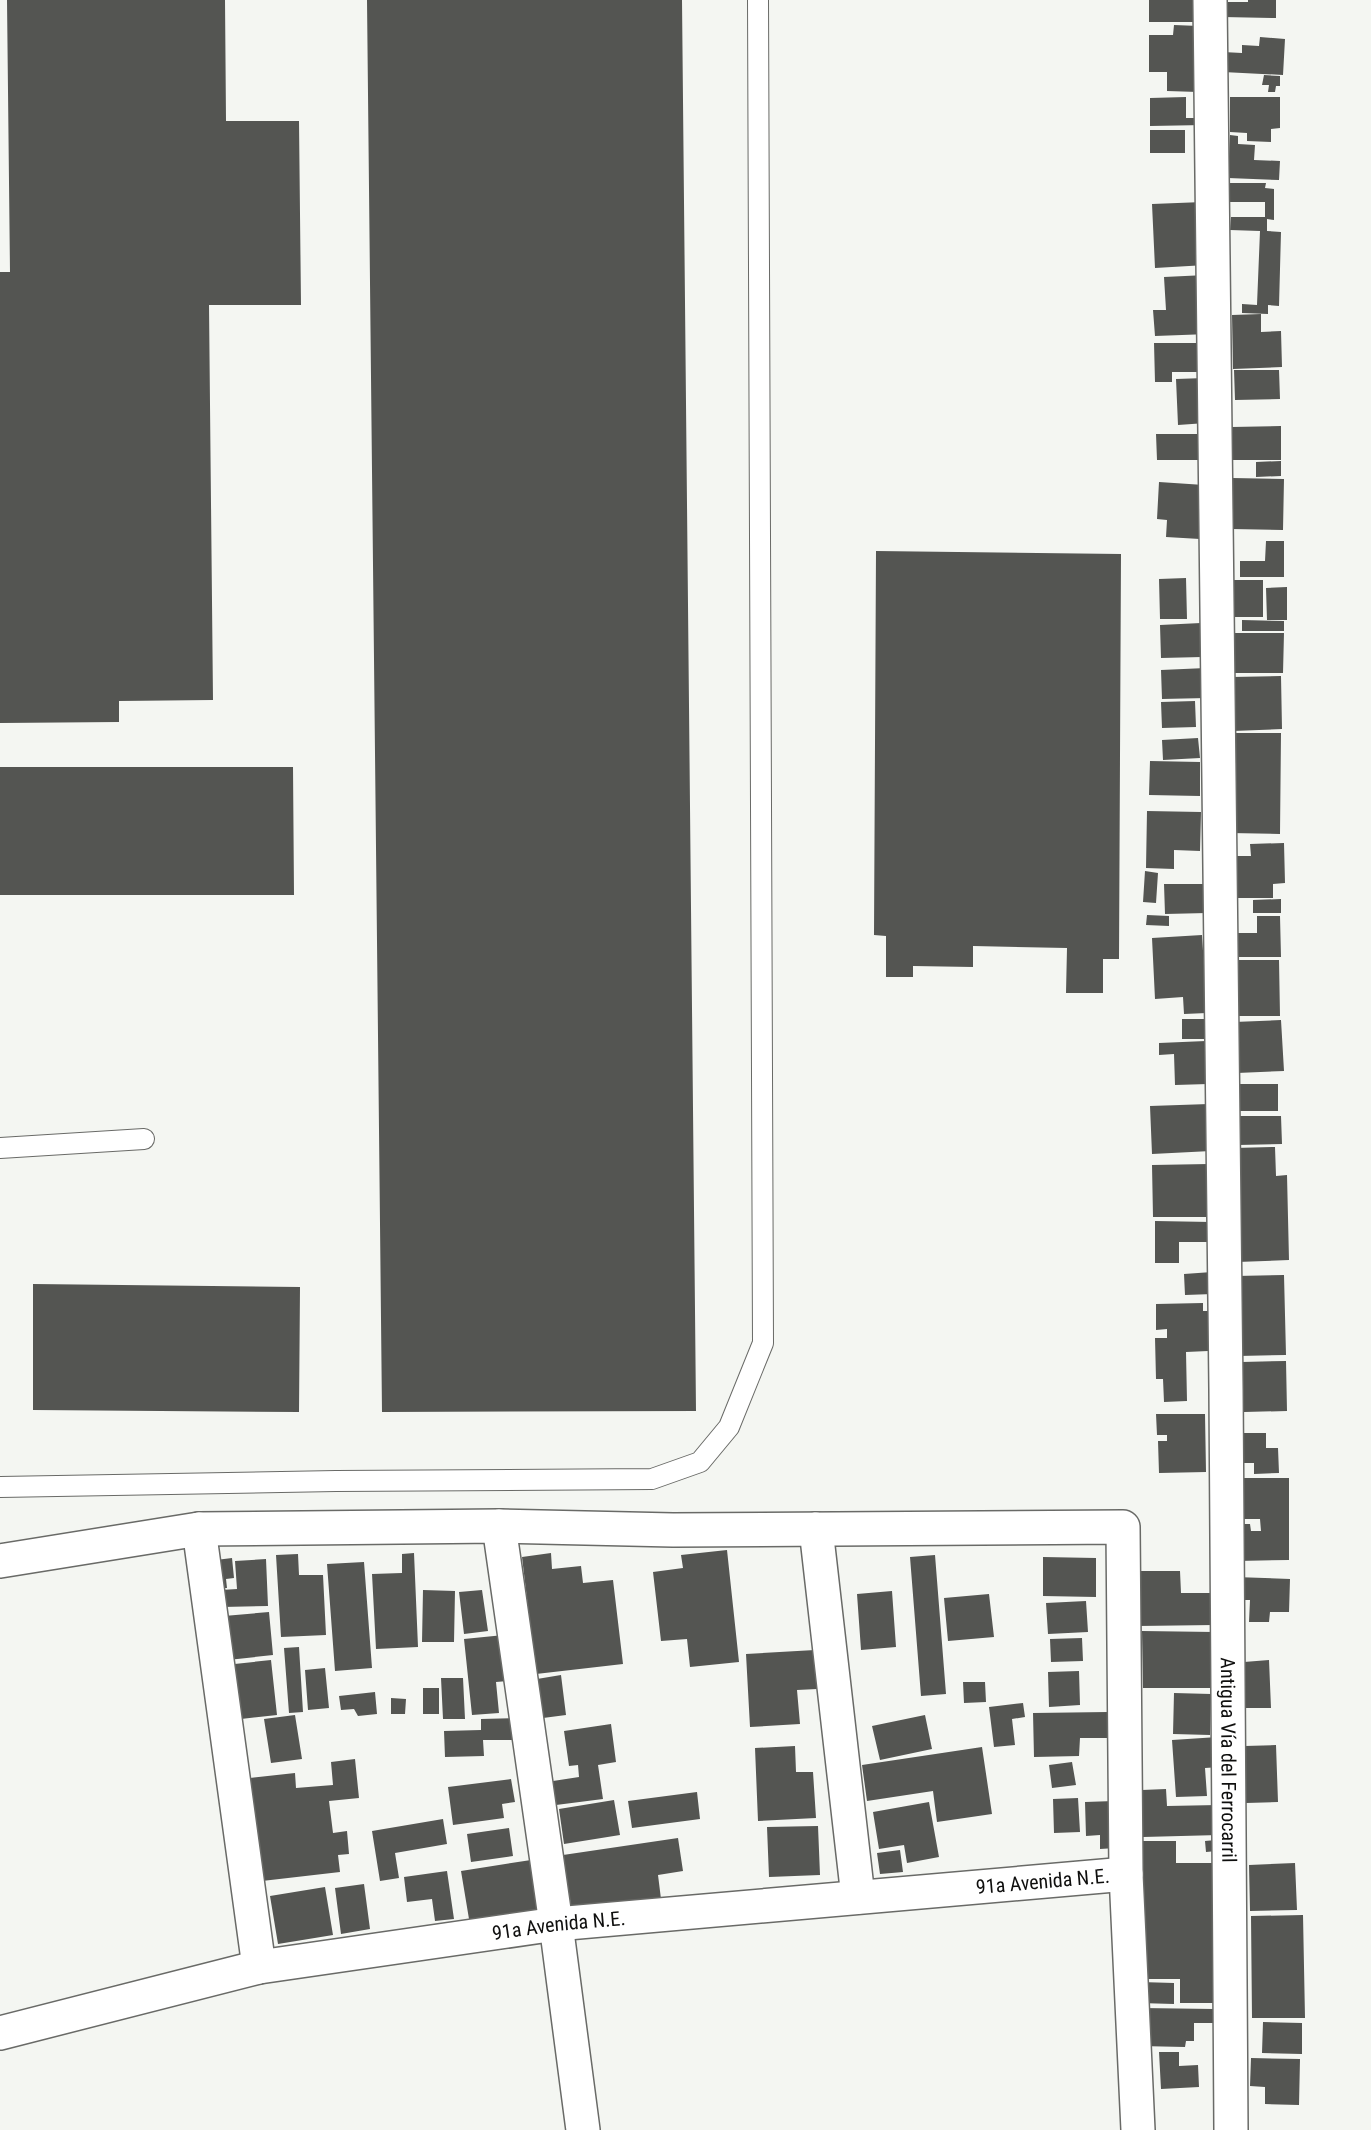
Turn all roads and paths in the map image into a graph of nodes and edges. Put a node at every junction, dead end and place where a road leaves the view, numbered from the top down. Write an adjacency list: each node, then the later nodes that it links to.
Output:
1 (758, 0): 5 (lane)
2 (1210, 0): 17 (street, Antigua Vía del Ferrocarril)
3 (144, 1139): 4 (lane)
4 (0, 1148)
5 (0, 1487)
6 (499, 1526): 7 (street); 8 (street); 12 (street)
7 (199, 1529): 9 (street); 13 (street)
8 (816, 1529): 10 (street); 11 (street)
9 (0, 1561)
10 (1126, 1874): 11 (street, 91a Avenida N.E.); 16 (street)
11 (858, 1897): 12 (street, 91a Avenida N.E.)
12 (556, 1924): 13 (street, 91a Avenida N.E.); 15 (street)
13 (260, 1967): 14 (street, 91a Avenida N.E.)
14 (0, 2032)
15 (583, 2130)
16 (1138, 2130)
17 (1231, 2130)

